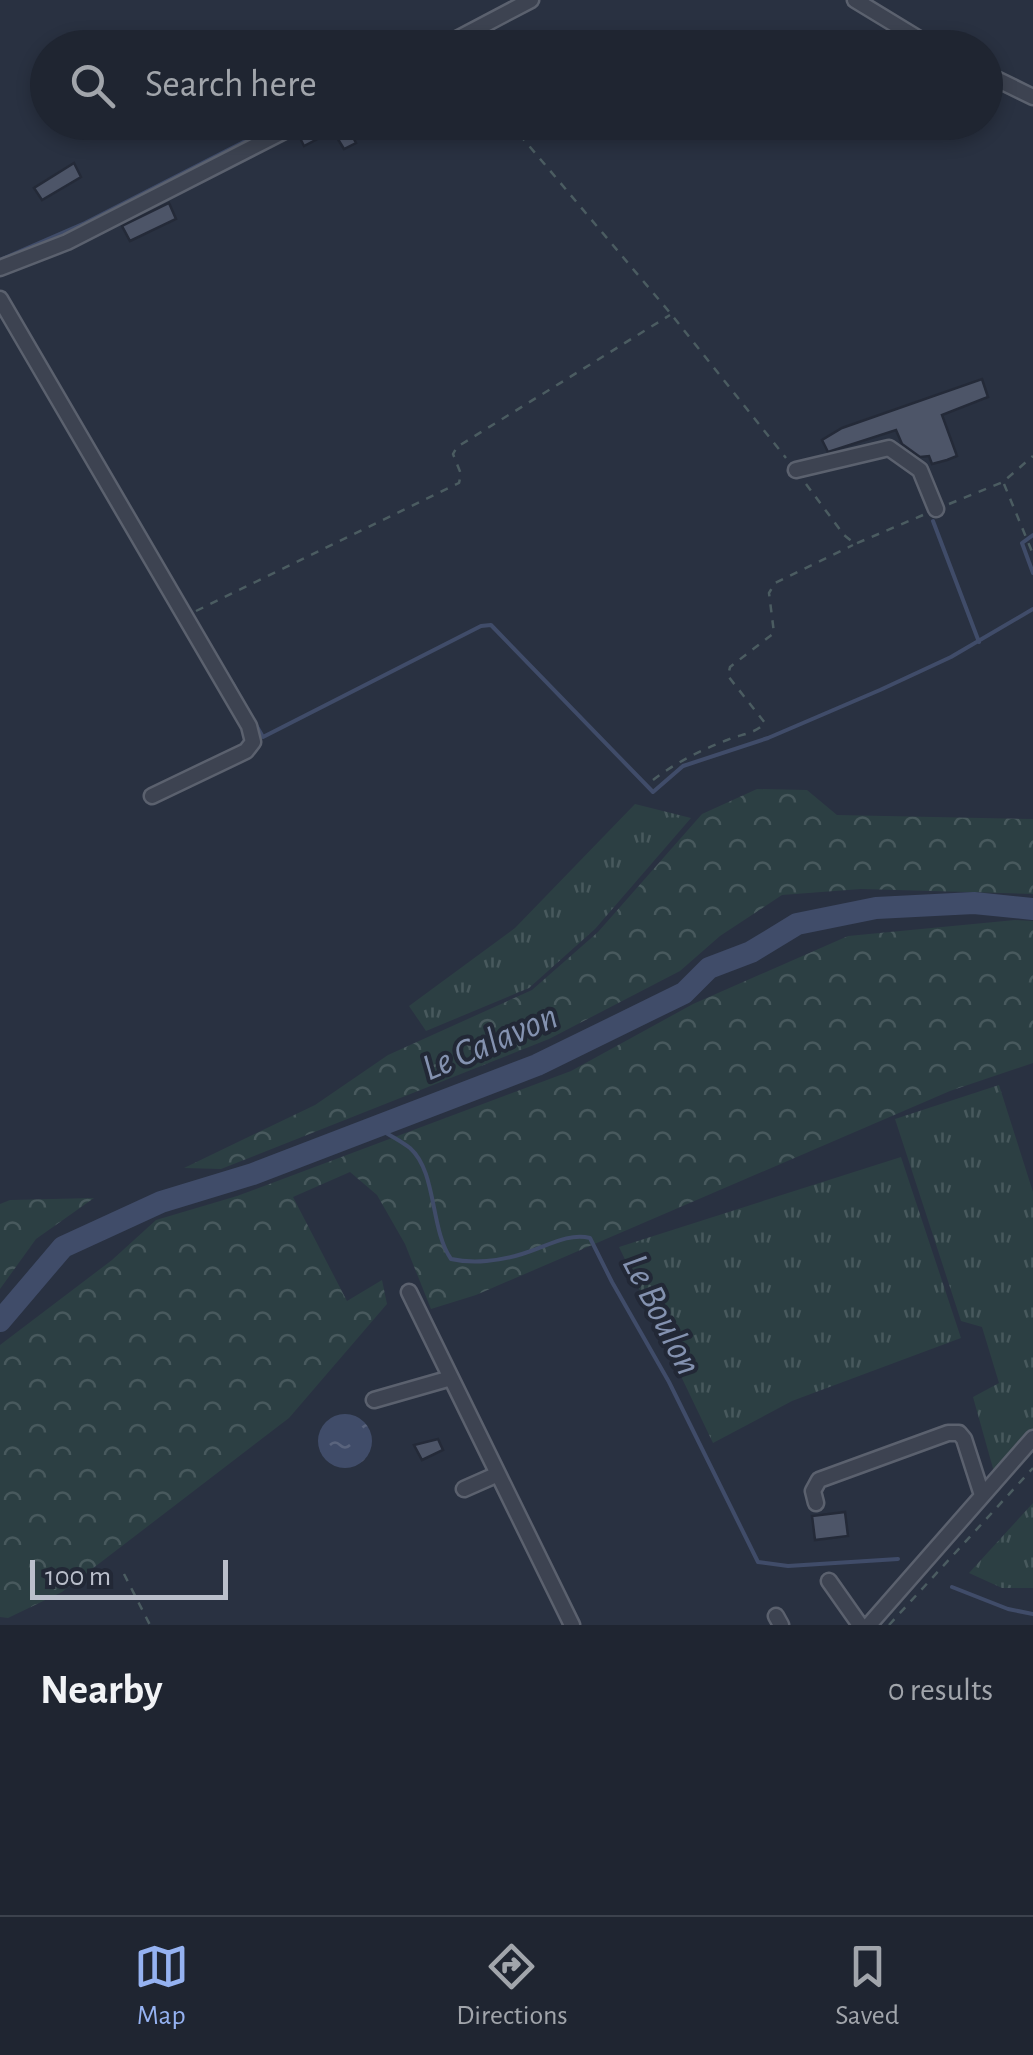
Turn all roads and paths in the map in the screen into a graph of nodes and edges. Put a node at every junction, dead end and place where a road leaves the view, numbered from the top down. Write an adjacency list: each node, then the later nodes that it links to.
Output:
1 (531, 0): 3 (street)
2 (855, 0): 4 (street)
3 (474, 30)
4 (904, 30)
5 (1003, 82): 6 (street)
6 (1033, 96)
7 (267, 140): 9 (street)
8 (524, 140): 11 (path)
9 (0, 268)
10 (2, 307): 18 (street)
11 (671, 314): 13 (path); 18 (path)
12 (1033, 456): 14 (path)
13 (796, 470): 15 (street); 16 (path)
14 (1004, 482): 15 (path); 17 (path)
15 (936, 509): 16 (path)
16 (854, 544): 19 (path)
17 (1033, 554)
18 (187, 616): 20 (street)
19 (652, 780)
20 (152, 796)
21 (409, 1292): 22 (street)
22 (451, 1378): 23 (street); 26 (street)
23 (374, 1400)
24 (1033, 1438): 28 (street)
25 (1033, 1468): 36 (path)
26 (498, 1474): 27 (street); 33 (street)
27 (464, 1489)
28 (982, 1495): 29 (street); 35 (street)
29 (816, 1502)
30 (124, 1574): 32 (path)
31 (829, 1581): 34 (street)
32 (150, 1625)
33 (572, 1625)
34 (860, 1625)
35 (870, 1625)
36 (889, 1625)

